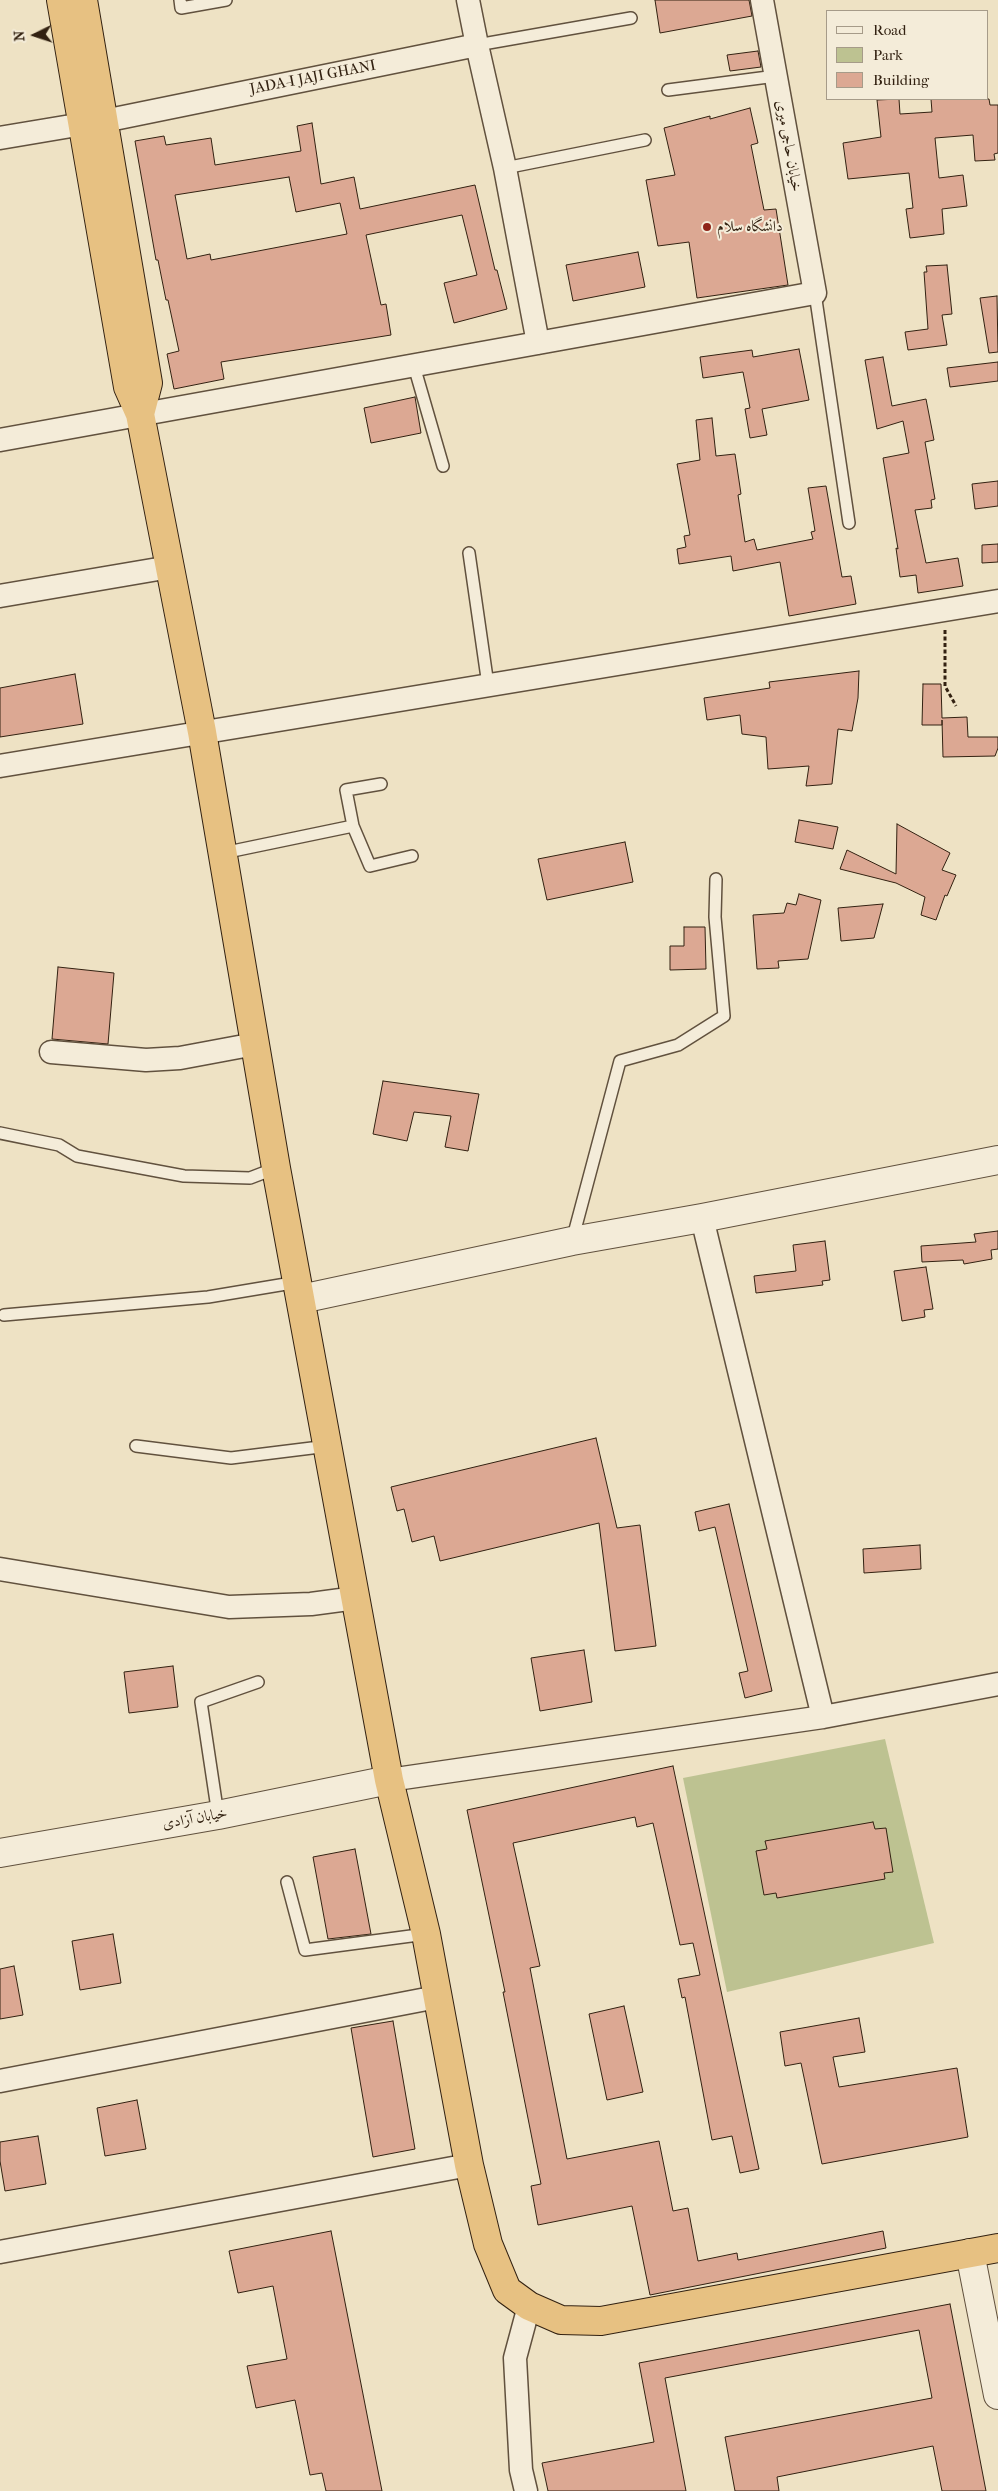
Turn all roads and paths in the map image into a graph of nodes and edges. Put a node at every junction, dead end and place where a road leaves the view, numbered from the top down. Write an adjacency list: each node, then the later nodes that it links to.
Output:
1 (61, 0): 11 (highway)
2 (83, 0): 11 (highway)
3 (180, 0): 4 (lane)
4 (226, 0)
5 (468, 0): 8 (street)
6 (762, 0): 9 (street, خیابان حاجی میری)
7 (631, 18): 8 (lane)
8 (477, 45): 11 (street, JADA-I JAJI GHANI); 14 (street)
9 (776, 76): 10 (lane); 15 (street, خیابان حاجی میری)
10 (668, 90)
11 (94, 122): 12 (street, JADA-I JAJI GHANI); 18 (highway)
12 (0, 138)
13 (645, 140): 14 (lane)
14 (505, 168): 16 (street)
15 (815, 293): 16 (street); 21 (lane)
16 (538, 344): 17 (street)
17 (414, 366): 18 (street); 20 (lane)
18 (140, 414): 19 (street); 23 (highway)
19 (0, 440)
20 (443, 466)
21 (849, 523)
22 (469, 553): 27 (lane)
23 (170, 567): 24 (street); 29 (highway)
24 (0, 596)
25 (998, 601): 26 (street)
26 (945, 610): 27 (street); 28 (path)
27 (488, 685): 29 (street)
28 (956, 706)
29 (202, 732): 30 (street); 33 (highway)
30 (0, 766)
31 (381, 784): 32 (lane)
32 (353, 826): 33 (lane); 34 (lane)
33 (223, 853): 36 (highway)
34 (412, 856)
35 (716, 879): 42 (lane)
36 (255, 1044): 37 (street); 40 (highway)
37 (51, 1052)
38 (0, 1133): 40 (lane)
39 (998, 1160): 41 (street)
40 (276, 1168): 43 (highway)
41 (702, 1218): 42 (street); 51 (street)
42 (572, 1241): 43 (street)
43 (300, 1291): 44 (lane); 46 (highway)
44 (4, 1315)
45 (136, 1446): 46 (lane)
46 (328, 1446): 48 (highway)
47 (0, 1569): 48 (street)
48 (356, 1598): 52 (highway)
49 (258, 1682): 53 (lane)
50 (998, 1684): 51 (street)
51 (823, 1717): 52 (street)
52 (389, 1780): 53 (street, خیابان آزادی); 56 (highway)
53 (218, 1815): 54 (street, خیابان آزادی)
54 (0, 1853)
55 (287, 1882): 56 (lane)
56 (426, 1934): 57 (highway)
57 (437, 1997): 58 (street); 59 (highway)
58 (0, 2081)
59 (469, 2165): 61 (street); 63 (highway)
60 (998, 2248): 62 (highway)
61 (0, 2252)
62 (970, 2253): 63 (highway); 64 (street)
63 (530, 2306): 65 (street)
64 (998, 2395)
65 (526, 2491)

